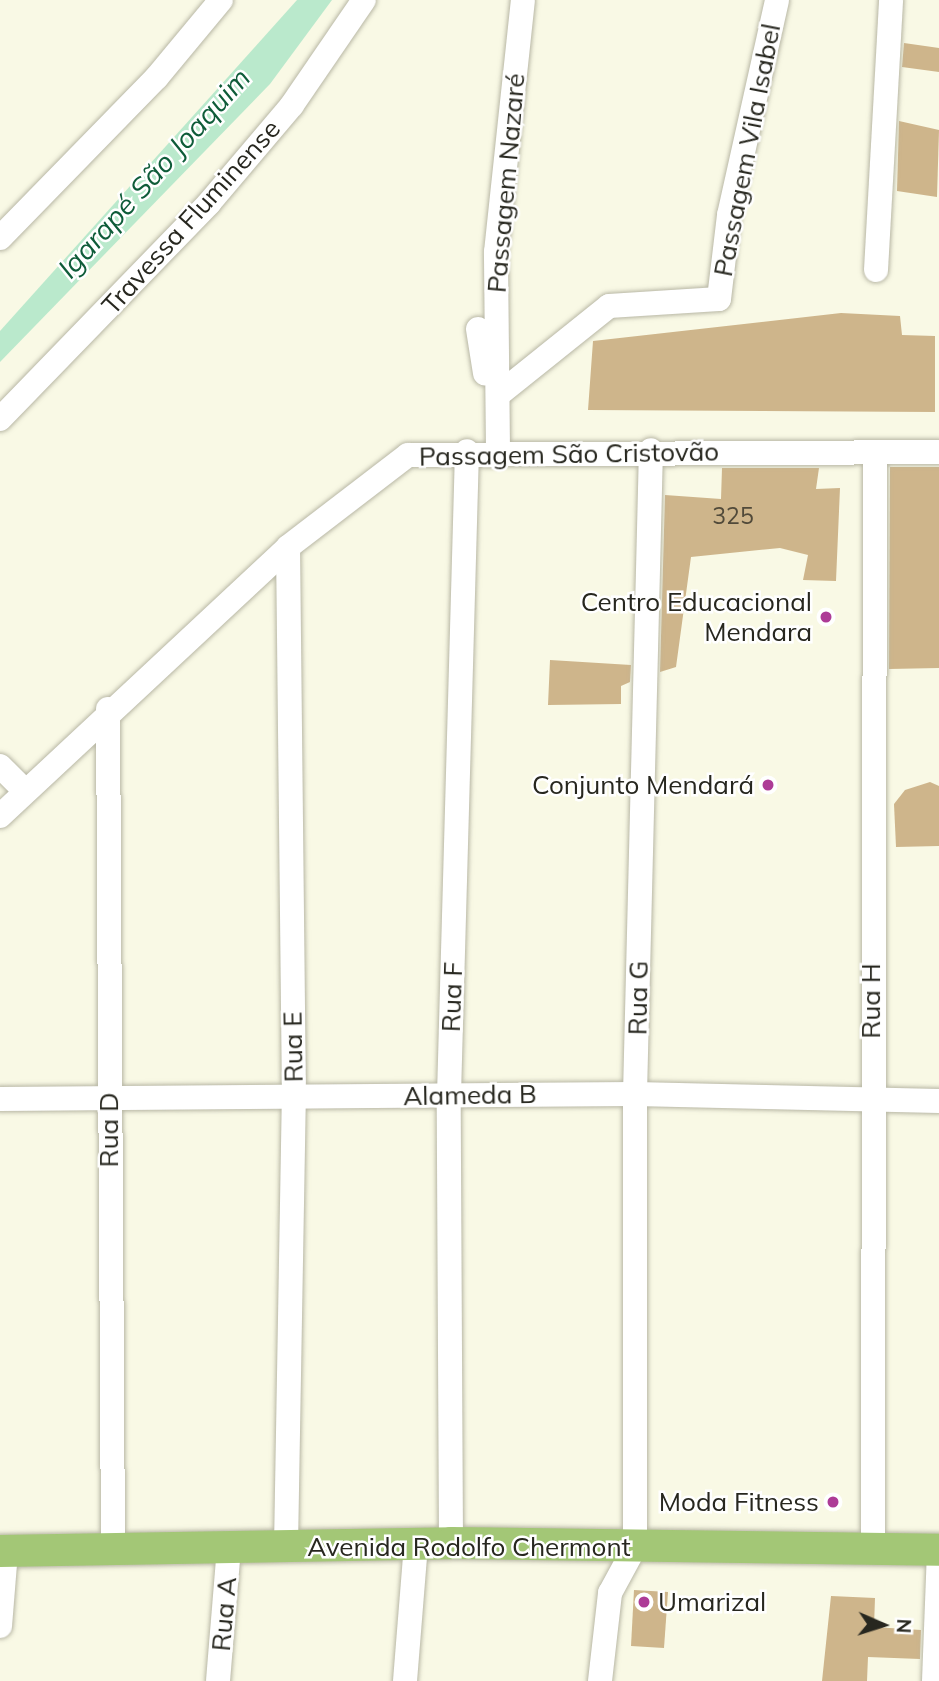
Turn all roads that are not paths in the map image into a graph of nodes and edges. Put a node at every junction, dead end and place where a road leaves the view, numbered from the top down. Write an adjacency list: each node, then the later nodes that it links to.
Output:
1 (221, 0): 6 (street)
2 (364, 0): 10 (street, Travessa Fluminense)
3 (523, 0): 9 (street, Passagem Nazaré)
4 (777, 0): 9 (street, Passagem Vila Isabel)
5 (891, 0): 7 (street)
6 (0, 238)
7 (876, 270)
8 (478, 329): 11 (street)
9 (498, 395): 11 (street, Passagem Nazaré)
10 (0, 419)
11 (498, 450): 12 (street, Passagem São Cristovão); 13 (street, Passagem São Cristovão)
12 (651, 450): 14 (street, Passagem São Cristovão); 21 (street, Rua G)
13 (467, 451): 16 (street, Passagem São Cristovão); 22 (street, Rua F)
14 (875, 452): 15 (street, Passagem São Cristovão); 26 (street, Rua H)
15 (939, 452)
16 (288, 547): 17 (street, Passagem São Cristovão); 25 (street, Rua E)
17 (108, 709): 19 (street, Passagem São Cristovão); 23 (street, Rua D)
18 (0, 766): 19 (street)
19 (23, 789): 20 (street, Passagem São Cristovão)
20 (0, 816)
21 (635, 1094): 22 (street, Alameda B); 26 (street, Alameda B); 31 (street, Rua G)
22 (449, 1095): 25 (street, Alameda B); 28 (street, Rua F)
23 (109, 1097): 24 (street, Alameda B); 25 (street, Alameda B); 36 (street, Rua D)
24 (0, 1099)
25 (294, 1099): 30 (street, Rua E)
26 (871, 1101): 27 (street, Alameda B); 33 (street, Rua H)
27 (939, 1101)
28 (451, 1543): 29 (main road, Avenida Rodolfo Chermont); 31 (main road, Avenida Rodolfo Chermont)
29 (416, 1545): 30 (main road, Avenida Rodolfo Chermont); 39 (street)
30 (286, 1547): 32 (main road, Avenida Rodolfo Chermont)
31 (635, 1547): 33 (main road, Avenida Rodolfo Chermont); 40 (street)
32 (229, 1548): 36 (main road, Avenida Rodolfo Chermont); 38 (street, Rua A)
33 (873, 1550): 34 (main road, Avenida Rodolfo Chermont)
34 (939, 1550): 41 (street)
35 (3, 1551): 36 (main road, Avenida Rodolfo Chermont); 37 (street)
36 (113, 1551)
37 (0, 1626)
38 (218, 1681)
39 (405, 1681)
40 (600, 1681)
41 (934, 1681)

